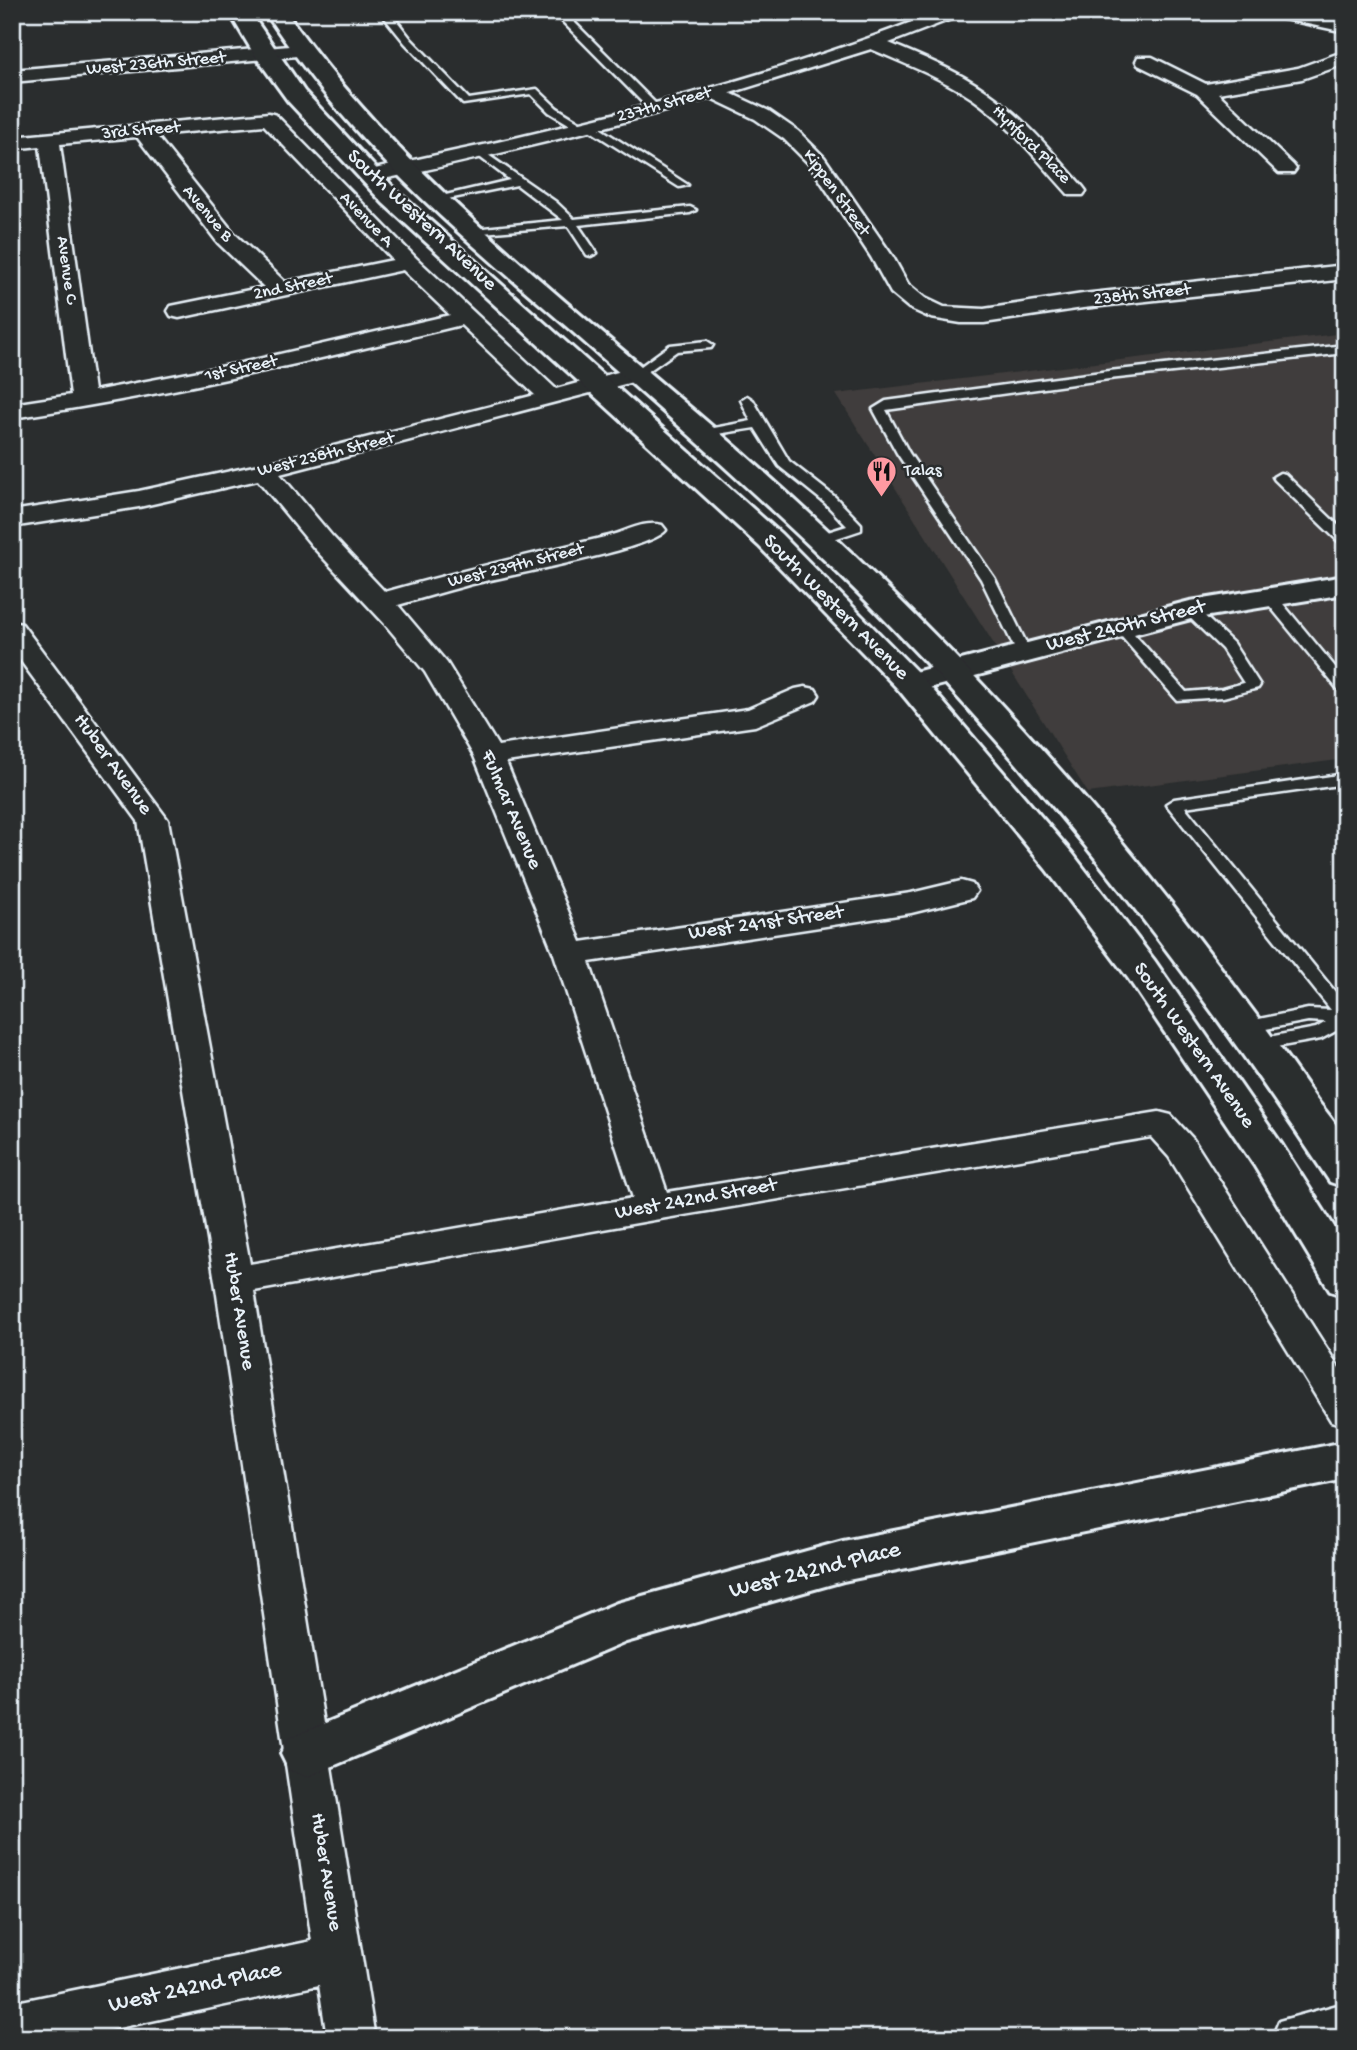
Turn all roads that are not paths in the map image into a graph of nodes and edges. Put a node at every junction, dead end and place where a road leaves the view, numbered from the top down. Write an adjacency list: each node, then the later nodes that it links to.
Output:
1 (239, 12): 10 (main road, South Western Avenue)
2 (275, 12): 9 (main road, South Western Avenue)
3 (385, 12): 18 (lane)
4 (558, 12): 16 (lane)
5 (953, 12): 8 (street, 237th Street)
6 (1276, 12): 7 (street)
7 (1345, 27)
8 (874, 43): 15 (street, 237th Street); 28 (street, Hynford Place)
9 (301, 51): 10 (street, West 236th Street); 23 (main road, South Western Avenue)
10 (265, 54): 13 (street, West 236th Street); 25 (main road, South Western Avenue)
11 (1345, 57): 14 (street)
12 (1145, 61): 14 (street)
13 (12, 76)
14 (1205, 90): 24 (street)
15 (714, 92): 16 (street, 237th Street); 38 (street, Kippen Street)
16 (654, 108): 18 (street, 237th Street)
17 (269, 119): 19 (street, 3rd Street); 34 (street, Avenue A)
18 (585, 126): 22 (street, 237th Street); 27 (lane)
19 (142, 131): 20 (street, 3rd Street); 36 (street, Avenue B)
20 (51, 139): 21 (street, 3rd Street); 46 (street, Avenue C)
21 (12, 143)
22 (481, 153): 23 (street, 237th Street); 26 (lane)
23 (403, 169): 25 (street, 237th Street); 29 (main road, South Western Avenue)
24 (1286, 169)
25 (370, 176): 43 (main road, South Western Avenue)
26 (519, 181): 29 (lane); 31 (lane)
27 (683, 185)
28 (1076, 191)
29 (437, 200): 32 (main road, South Western Avenue)
30 (690, 210): 31 (lane)
31 (573, 222): 32 (lane); 33 (lane)
32 (474, 232): 42 (main road, South Western Avenue)
33 (591, 253)
34 (408, 263): 36 (street, 2nd Street); 39 (street, Avenue A)
35 (1345, 272): 38 (street, 238th Street)
36 (280, 290): 37 (street, 2nd Street)
37 (179, 311)
38 (939, 313)
39 (468, 317): 44 (street, Avenue A); 46 (street, 1st Street)
40 (708, 345): 42 (lane)
41 (1345, 349): 62 (lane)
42 (636, 373): 43 (street, West 238th Street); 49 (main road, South Western Avenue)
43 (597, 385): 44 (street, West 238th Street); 64 (main road, South Western Avenue)
44 (552, 398): 50 (street, West 238th Street)
45 (747, 400): 48 (lane)
46 (84, 401): 47 (street, 1st Street)
47 (12, 411)
48 (759, 423): 49 (lane); 54 (lane)
49 (703, 434): 54 (main road, South Western Avenue)
50 (264, 471): 52 (street, West 238th Street); 58 (street, Fulmar Avenue)
51 (1280, 477): 55 (lane)
52 (12, 519)
53 (653, 530): 58 (street, West 239th Street)
54 (820, 539): 63 (main road, South Western Avenue)
55 (1345, 540)
56 (1345, 585): 57 (main road, West 240th Street)
57 (1269, 596): 59 (main road, West 240th Street); 65 (lane)
58 (379, 602): 67 (street, Fulmar Avenue)
59 (1191, 610): 60 (main road, West 240th Street); 60 (lane)
60 (1121, 628): 62 (main road, West 240th Street)
61 (12, 631): 76 (street, Huber Avenue)
62 (1024, 653): 63 (main road, West 240th Street)
63 (952, 671): 64 (main road, West 240th Street); 72 (main road, South Western Avenue)
64 (910, 683): 75 (main road, South Western Avenue)
65 (1345, 689)
66 (805, 695): 67 (street)
67 (489, 756): 70 (street, Fulmar Avenue)
68 (1345, 779): 71 (lane)
69 (961, 891): 70 (street, West 241st Street)
70 (570, 954): 74 (street, Fulmar Avenue)
71 (1345, 1017): 72 (lane)
72 (1252, 1035): 73 (main road, South Western Avenue)
73 (1345, 1172)
74 (654, 1207): 76 (street, West 242nd Street); 77 (street, West 242nd Street)
75 (1345, 1280)
76 (234, 1281): 79 (street, Huber Avenue)
77 (1345, 1410)
78 (1345, 1460): 79 (main road, West 242nd Place)
79 (307, 1754): 80 (street, Huber Avenue)
80 (338, 1958): 81 (street, West 242nd Place); 83 (street, Huber Avenue)
81 (12, 2026)
82 (1345, 2026): 84 (street)
83 (351, 2038)
84 (1296, 2038)

